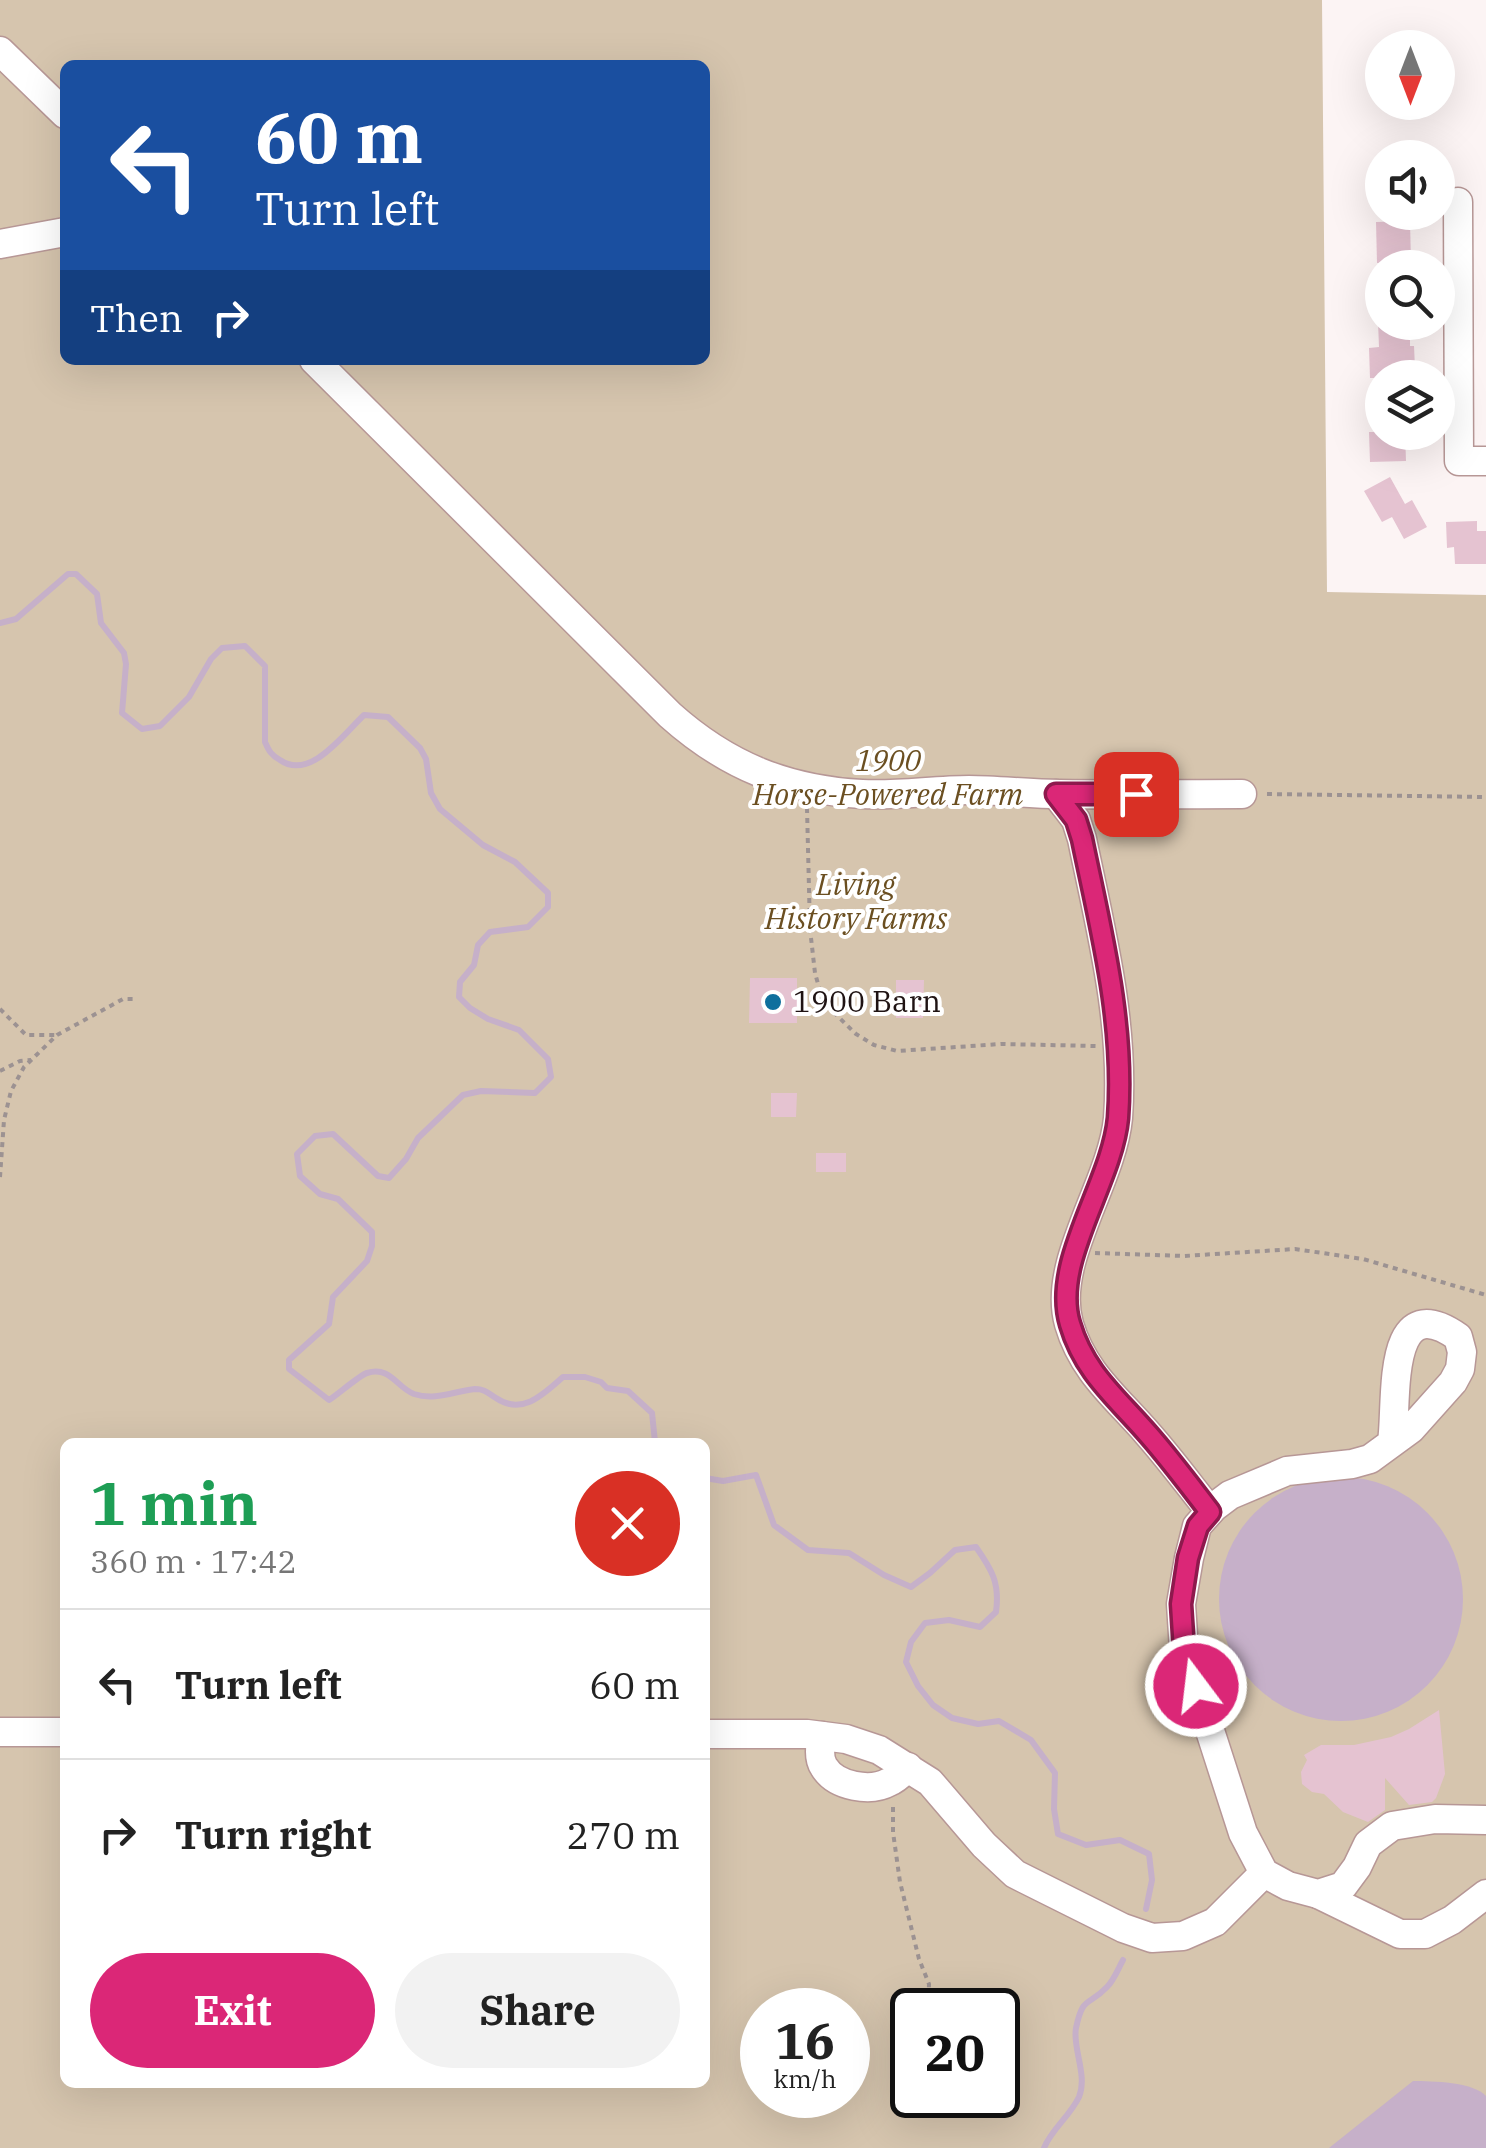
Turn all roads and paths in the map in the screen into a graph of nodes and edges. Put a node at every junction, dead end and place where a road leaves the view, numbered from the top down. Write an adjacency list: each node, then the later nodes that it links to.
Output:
1 (0, 51): 2 (street)
2 (60, 109)
3 (1458, 202): 7 (street)
4 (60, 233): 5 (street)
5 (0, 244)
6 (319, 365): 8 (street)
7 (1473, 461)
8 (808, 788): 9 (street); 15 (path)
9 (1056, 794): 10 (street); 15 (street)
10 (1242, 794): 11 (path)
11 (1486, 797)
12 (133, 999): 14 (path)
13 (0, 1010): 14 (path)
14 (57, 1035): 16 (path)
15 (1119, 1047): 19 (street)
16 (30, 1060): 17 (path); 18 (path)
17 (0, 1071)
18 (0, 1178)
19 (1076, 1252): 20 (path); 22 (street)
20 (1486, 1295)
21 (1392, 1442): 22 (street)
22 (1210, 1512): 30 (street)
23 (0, 1732): 24 (street)
24 (60, 1732)
25 (710, 1734): 26 (street)
26 (822, 1736): 27 (street); 27 (street)
27 (898, 1774): 30 (street); 34 (path)
28 (1486, 1820): 29 (street)
29 (1357, 1867): 31 (street); 33 (street)
30 (1264, 1873): 31 (street)
31 (1318, 1894): 33 (street)
32 (1486, 1894): 33 (street)
33 (1377, 1924)
34 (928, 1988)

